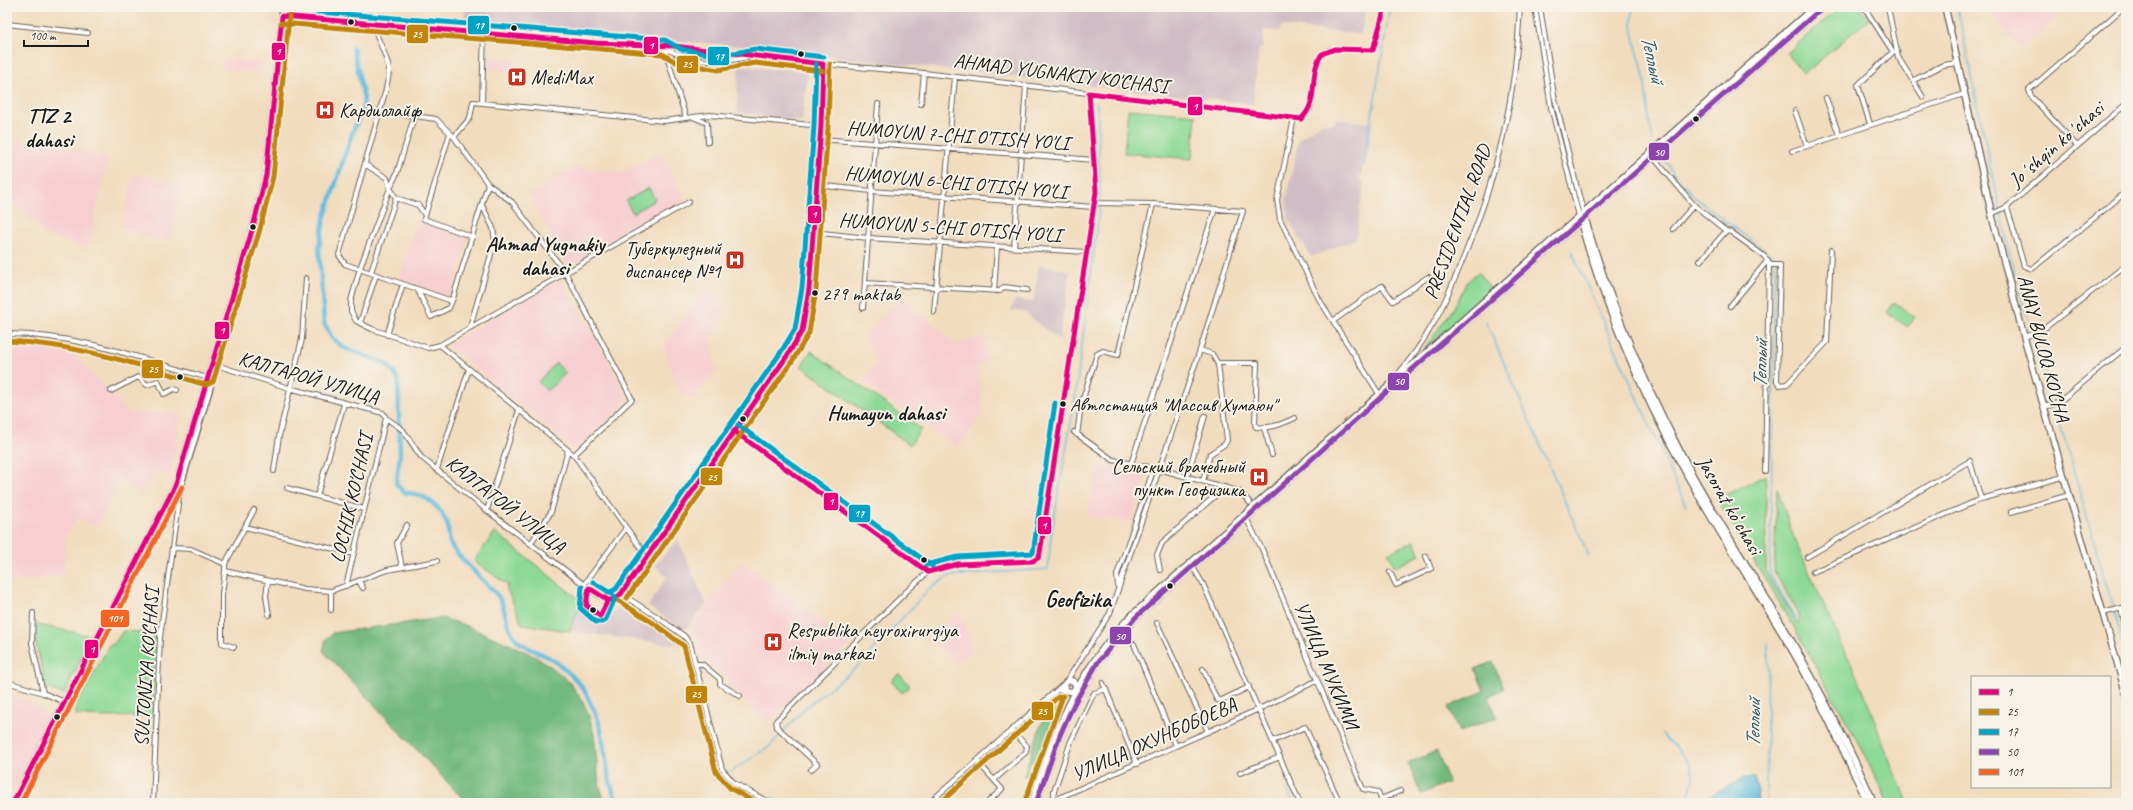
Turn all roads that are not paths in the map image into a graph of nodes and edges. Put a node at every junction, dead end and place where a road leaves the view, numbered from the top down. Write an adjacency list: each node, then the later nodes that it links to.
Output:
1 (282, 7): 13 (main road)
2 (287, 7): 13 (main road)
3 (1385, 7): 40 (street)
4 (1520, 7): 117 (street, PRESIDENTIAL ROAD)
5 (1535, 7): 73 (street)
6 (1540, 7): 73 (street)
7 (1814, 7): 14 (main road)
8 (1822, 7): 14 (main road)
9 (1864, 7): 41 (street)
10 (1888, 7): 25 (street)
11 (1945, 7): 21 (main road, ANAY BULOQ KO'CHA)
12 (2124, 7): 49 (street)
13 (284, 16): 16 (street, AHMAD YUGNAKIY KO'CHASI); 114 (main road)
14 (1800, 23): 53 (main road); 73 (main road)
15 (7, 24): 18 (street)
16 (374, 24): 17 (street, AHMAD YUGNAKIY KO'CHASI); 35 (street)
17 (484, 32): 19 (street, AHMAD YUGNAKIY KO'CHASI); 31 (street)
18 (88, 33)
19 (664, 47): 20 (street, AHMAD YUGNAKIY KO'CHASI); 20 (street, AHMAD YUGNAKIY KO'CHASI); 39 (street)
20 (755, 56): 22 (street, AHMAD YUGNAKIY KO'CHASI)
21 (1958, 63): 25 (street); 28 (main road, ANAY BULOQ KO'CHA)
22 (823, 64): 23 (street, AHMAD YUGNAKIY KO'CHASI); 42 (street)
23 (924, 73): 24 (street, AHMAD YUGNAKIY KO'CHASI); 33 (street)
24 (955, 77): 26 (street, AHMAD YUGNAKIY KO'CHASI); 50 (street)
25 (1914, 80): 29 (street)
26 (1026, 86): 27 (street, AHMAD YUGNAKIY KO'CHASI); 52 (street)
27 (1089, 93): 40 (street, AHMAD YUGNAKIY KO'CHASI); 54 (street)
28 (1964, 94): 41 (street); 71 (main road, ANAY BULOQ KO'CHA)
29 (1923, 97)
30 (1826, 98): 44 (street)
31 (482, 102): 39 (street); 43 (street)
32 (878, 104): 47 (street)
33 (922, 104)
34 (2126, 104): 49 (street, Joʼshqin koʼchasi)
35 (380, 111): 37 (street); 55 (street)
36 (1795, 111): 48 (street)
37 (414, 117): 43 (street); 58 (street)
38 (693, 117): 39 (street); 42 (street); 46 (street)
39 (686, 118)
40 (1294, 118): 104 (street)
41 (1870, 124): 44 (street)
42 (821, 126): 45 (street)
43 (452, 135): 56 (street); 72 (street)
44 (1839, 135): 48 (street)
45 (820, 140): 47 (street, HUMOYUN 7-CHI O'TISH YO'LI); 57 (street)
46 (708, 142)
47 (874, 144): 50 (street, HUMOYUN 7-CHI O'TISH YO'LI); 59 (street)
48 (1807, 146): 51 (street)
49 (2077, 146): 69 (street, Joʼshqin koʼchasi)
50 (948, 150): 52 (street, HUMOYUN 7-CHI O'TISH YO'LI); 61 (street)
51 (1792, 151)
52 (1022, 156): 54 (street, HUMOYUN 7-CHI O'TISH YO'LI); 63 (street)
53 (1652, 158): 68 (street); 73 (main road)
54 (1094, 160): 67 (street)
55 (366, 165): 58 (street); 88 (street)
56 (488, 184): 65 (street); 90 (street)
57 (817, 185): 59 (street, HUMOYUN 6-CHI O'TISH YO'LI); 76 (street)
58 (390, 188): 62 (street); 88 (street)
59 (871, 191): 61 (street, HUMOYUN 6-CHI O'TISH YO'LI); 78 (street)
60 (2126, 192): 69 (street)
61 (945, 196): 63 (street, HUMOYUN 6-CHI O'TISH YO'LI); 79 (street)
62 (396, 198): 72 (street); 89 (street)
63 (1018, 201): 67 (street, HUMOYUN 6-CHI O'TISH YO'LI); 81 (street)
64 (689, 202): 90 (street)
65 (482, 204): 77 (street); 106 (street)
66 (1153, 204): 67 (street, HUMOYUN 6-CHI O'TISH YO'LI); 70 (street, HUMOYUN 6-CHI O'TISH YO'LI); 134 (street)
67 (1094, 205): 83 (street)
68 (1694, 205): 74 (street); 75 (street)
69 (2007, 207): 71 (street, Joʼshqin koʼchasi)
70 (1215, 209): 112 (street, HUMOYUN 6-CHI O'TISH YO'LI); 134 (street)
71 (1994, 214): 109 (main road, ANAY BULOQ KO'CHA)
72 (425, 215): 77 (street)
73 (1582, 217): 117 (main road); 121 (main road); 230 (main road, Jasorat koʻchasi); 231 (main road, Jasorat koʻchasi)
74 (1673, 229)
75 (1726, 231): 84 (street); 85 (street)
76 (813, 232): 78 (street, HUMOYUN 5-CHI O'TISH YO'LI); 130 (street)
77 (473, 237): 100 (street)
78 (868, 238): 79 (street, HUMOYUN 5-CHI O'TISH YO'LI); 94 (street)
79 (941, 243): 80 (street, HUMOYUN 5-CHI O'TISH YO'LI); 97 (street)
80 (997, 247): 81 (street, HUMOYUN 5-CHI O'TISH YO'LI); 99 (street)
81 (1014, 248): 83 (street, HUMOYUN 5-CHI O'TISH YO'LI)
82 (1831, 250): 86 (street)
83 (1086, 252): 170 (street)
84 (1768, 260): 86 (street); 101 (street)
85 (1700, 261)
86 (1769, 265): 139 (street)
87 (2126, 265): 109 (street)
88 (360, 268): 89 (street); 105 (street)
89 (371, 272): 91 (street)
90 (565, 272): 106 (street); 132 (street)
91 (376, 274): 95 (street); 105 (street)
92 (1428, 277): 104 (street)
93 (306, 278): 118 (street)
94 (865, 283): 97 (street); 102 (street)
95 (403, 284): 96 (street); 108 (street)
96 (417, 288): 100 (street); 100 (street)
97 (936, 288): 99 (street); 103 (street)
98 (1027, 290): 99 (street)
99 (994, 291)
100 (454, 298)
101 (1730, 306)
102 (863, 308)
103 (934, 312)
104 (1333, 321): 121 (street)
105 (360, 323): 108 (street)
106 (470, 328): 110 (street)
107 (7, 334): 116 (street)
108 (387, 335): 110 (street)
109 (2026, 336): 123 (main road, ANAY BULOQ KO'CHA)
110 (440, 345): 115 (street)
111 (2126, 347): 123 (street)
112 (1200, 350): 113 (street); 137 (street)
113 (1217, 363): 129 (street); 142 (street)
114 (214, 365): 116 (main road); 118 (street, КАЛТАРОЙ УЛИЦА)
115 (469, 369): 124 (street); 136 (street)
116 (210, 379): 143 (main road); 207 (main road)
117 (1390, 384): 121 (main road)
118 (290, 388): 122 (street, КАЛТАРОЙ УЛИЦА); 138 (street)
119 (176, 390): 120 (street)
120 (111, 391)
121 (1380, 395): 154 (main road)
122 (344, 404): 126 (street, КАЛТАРОЙ УЛИЦА); 147 (street)
123 (2046, 406): 141 (main road, ANAY BULOQ KO'CHA)
124 (519, 410): 131 (street); 152 (street)
125 (1205, 416): 140 (street)
126 (386, 418): 128 (street, КАЛТАРОЙ УЛИЦА); 150 (street, LOCHIK KO'CHASI)
127 (1295, 418): 129 (street)
128 (394, 423): 136 (street, КАЛТАТОЙ УЛИЦА)
129 (1264, 428): 133 (street)
130 (734, 431): 161 (street); 170 (street)
131 (568, 450): 132 (street); 158 (street)
132 (574, 455): 157 (street)
133 (1272, 455)
134 (1131, 464): 135 (street)
135 (1154, 468): 137 (street); 179 (street)
136 (437, 469): 152 (street, КАЛТАТОЙ УЛИЦА)
137 (1159, 469): 140 (street); 179 (street)
138 (274, 471)
139 (1765, 471)
140 (1187, 477): 142 (street)
141 (2064, 477): 146 (main road, ANAY BULOQ KO'CHA); 148 (street)
142 (1203, 481): 144 (street)
143 (180, 486): 159 (street, SULTONIYA KO'CHASI); 207 (main road)
144 (1224, 487): 149 (street); 168 (street)
145 (287, 488): 147 (street)
146 (2069, 495): 153 (street); 185 (main road, ANAY BULOQ KO'CHA)
147 (317, 496): 150 (street)
148 (1981, 499): 163 (street); 172 (street)
149 (1250, 503)
150 (364, 509): 160 (street, LOCHIK KO'CHASI)
151 (254, 510): 156 (street)
152 (487, 510): 158 (street, КАЛТАТОЙ УЛИЦА)
153 (2011, 512)
154 (1245, 516): 166 (main road); 194 (street, УЛИЦА МУКИМИ)
155 (408, 525): 167 (street)
156 (245, 527): 160 (street); 165 (street)
157 (626, 528): 161 (street); 175 (street)
158 (531, 543): 175 (street, КАЛТАТОЙ УЛИЦА)
159 (173, 548): 165 (street); 222 (street, SULTONIYA KO'CHASI)
160 (354, 554): 176 (street, LOCHIK KO'CHASI)
161 (648, 554): 180 (street)
162 (1426, 556): 171 (street)
163 (1807, 557)
164 (437, 561): 167 (street)
165 (226, 564): 169 (street)
166 (1191, 564): 197 (main road); 200 (street)
167 (402, 567): 174 (street)
168 (1160, 570)
169 (225, 571): 173 (street); 190 (street)
170 (928, 572): 216 (street)
171 (1390, 572)
172 (1813, 572)
173 (268, 581): 178 (street); 186 (street)
174 (359, 581): 176 (street); 177 (street)
175 (585, 583): 180 (street, КАЛТАТОЙ УЛИЦА)
176 (346, 586): 178 (street)
177 (363, 588)
178 (331, 591): 183 (street)
179 (1118, 591): 193 (street)
180 (621, 594): 191 (street)
181 (2126, 606): 182 (street)
182 (2121, 608): 185 (street); 188 (street)
183 (331, 610)
184 (33, 613): 203 (street)
185 (2103, 613): 204 (main road, ANAY BULOQ KO'CHA)
186 (269, 615)
187 (1157, 623): 210 (street)
188 (2126, 628)
189 (1134, 644): 212 (street)
190 (234, 647)
191 (696, 664): 205 (street); 223 (street)
192 (1203, 669): 200 (street)
193 (1072, 672): 196 (street); 199 (street)
194 (1316, 681): 208 (street, УЛИЦА ОХУНБОБОЕВА); 219 (street, УЛИЦА МУКИМИ)
195 (7, 682): 203 (street)
196 (1066, 682): 199 (main road); 202 (street)
197 (1082, 683): 199 (main road); 206 (main road)
198 (1103, 683): 201 (street)
199 (1072, 687): 202 (street); 206 (main road)
200 (1249, 687): 208 (street)
201 (1106, 689): 215 (street); 215 (street, УЛИЦА ОХУНБОБОЕВА)
202 (1055, 691): 209 (street)
203 (42, 693): 207 (street)
204 (2126, 694)
205 (740, 696)
206 (1074, 698): 226 (main road); 227 (main road)
207 (67, 703): 220 (main road); 221 (main road)
208 (1259, 709): 210 (street, УЛИЦА ОХУНБОБОЕВА); 211 (street)
209 (1012, 730): 214 (street); 218 (street)
210 (1208, 732): 212 (street, УЛИЦА ОХУНБОБОЕВА)
211 (1273, 742): 213 (street); 229 (street)
212 (1176, 746): 215 (street, УЛИЦА ОХУНБОБОЕВА)
213 (1280, 757): 217 (street); 228 (street)
214 (977, 761): 218 (street); 224 (street)
215 (1137, 764)
216 (811, 770)
217 (1240, 773)
218 (994, 780): 225 (street)
219 (1400, 791)
220 (13, 803)
221 (18, 803)
222 (153, 803)
223 (770, 803)
224 (929, 803)
225 (987, 803)
226 (1032, 803)
227 (1036, 803)
228 (1300, 803)
229 (1340, 803)
230 (1868, 803)
231 (1874, 803)

